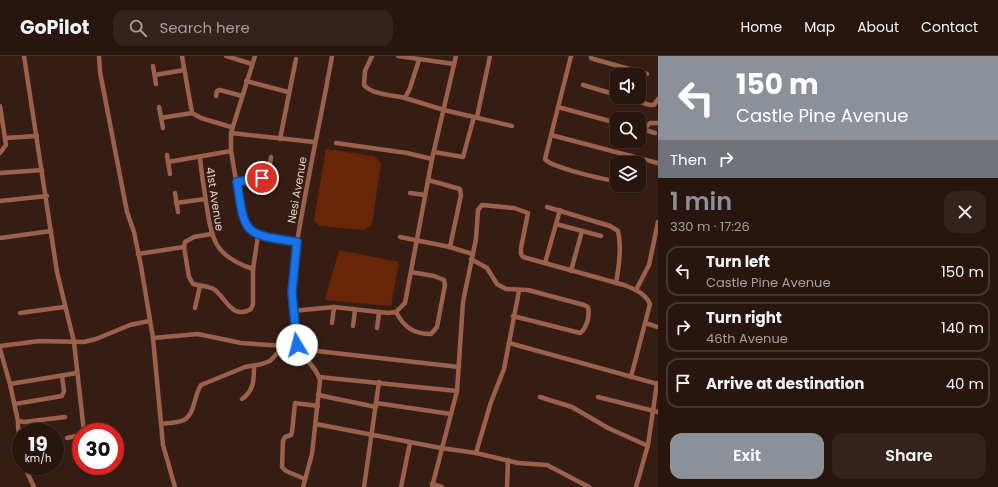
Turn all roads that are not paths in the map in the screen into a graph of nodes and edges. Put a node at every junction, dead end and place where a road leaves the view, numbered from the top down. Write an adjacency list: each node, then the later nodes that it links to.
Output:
1 (24, 56): 47 (street)
2 (99, 56): 92 (street)
3 (182, 56): 18 (street)
4 (226, 56): 15 (street)
5 (255, 56): 15 (street)
6 (332, 56): 50 (street, Nesi Avenue)
7 (372, 56): 28 (street)
8 (398, 56): 14 (street)
9 (456, 56): 16 (street)
10 (490, 56): 36 (street)
11 (572, 56): 33 (street)
12 (591, 56): 19 (street)
13 (296, 59): 24 (street)
14 (419, 60): 16 (street); 28 (street)
15 (252, 64): 21 (street)
16 (454, 64): 34 (street)
17 (153, 66): 20 (street)
18 (184, 70): 20 (street); 35 (street)
19 (647, 74)
20 (155, 75): 22 (street)
21 (246, 81): 24 (street); 27 (street)
22 (156, 84)
23 (582, 85): 25 (street)
24 (288, 92): 49 (street)
25 (610, 93)
26 (216, 96): 27 (street)
27 (242, 96): 43 (street)
28 (405, 98): 34 (street)
29 (658, 99): 30 (street)
30 (646, 104)
31 (0, 106): 48 (street)
32 (159, 107): 37 (street)
33 (558, 107): 38 (street); 46 (street)
34 (444, 110): 36 (street); 53 (street)
35 (192, 113): 37 (street); 43 (street)
36 (476, 117): 41 (street); 53 (street)
37 (161, 118): 42 (street)
38 (610, 121)
39 (658, 123): 40 (street)
40 (646, 125)
41 (512, 126)
42 (163, 128)
43 (231, 130): 49 (street); 52 (street)
44 (646, 130): 45 (street)
45 (655, 133)
46 (551, 135): 56 (street); 66 (street)
47 (37, 136): 48 (street); 63 (street)
48 (5, 138): 54 (street)
49 (280, 139): 50 (street)
50 (314, 142): 89 (street, Nesi Avenue)
51 (336, 143): 59 (street)
52 (231, 151): 57 (street); 68 (street)
53 (434, 152): 59 (street)
54 (0, 154)
55 (167, 155): 61 (street)
56 (630, 156)
57 (200, 157): 61 (street); 73 (street, 41st Avenue)
58 (271, 157): 68 (street)
59 (432, 159): 67 (street)
60 (646, 160): 62 (street)
61 (168, 162): 65 (street)
62 (658, 163)
63 (42, 170): 64 (street); 72 (street)
64 (0, 173)
65 (170, 174)
66 (610, 179)
67 (428, 180): 71 (street); 91 (street)
68 (237, 182): 84 (street)
69 (175, 193): 75 (street)
70 (410, 193): 71 (street)
71 (425, 195): 88 (street)
72 (47, 196): 74 (street); 82 (street)
73 (205, 199): 75 (street); 83 (street, 41st Avenue)
74 (0, 201)
75 (176, 202): 78 (street)
76 (547, 207): 77 (street)
77 (560, 210): 80 (street); 98 (street)
78 (178, 212)
79 (658, 222): 100 (street)
80 (556, 224): 81 (street); 94 (street)
81 (582, 230): 85 (street); 96 (street)
82 (51, 231): 87 (street); 102 (street)
83 (211, 234): 90 (street); 95 (street, 41st Avenue)
84 (258, 236): 89 (street); 95 (street)
85 (601, 236)
86 (400, 237): 88 (street)
87 (0, 238)
88 (417, 240): 91 (street); 97 (street)
89 (297, 242): 106 (street, Nesi Avenue)
90 (184, 247): 92 (street); 99 (street)
91 (450, 247): 93 (street)
92 (138, 254): 111 (street)
93 (472, 257): 94 (street); 101 (street); 125 (street)
94 (545, 263): 96 (street)
95 (253, 269): 99 (street)
96 (571, 271): 98 (street)
97 (411, 272): 107 (street); 107 (street)
98 (616, 283): 100 (street)
99 (200, 286): 104 (street)
100 (636, 290): 113 (street)
101 (519, 291): 110 (street); 110 (street)
102 (64, 307): 108 (street); 118 (street)
103 (334, 307): 105 (street); 106 (street); 112 (street)
104 (195, 308)
105 (355, 310): 109 (street); 114 (street)
106 (293, 311): 122 (street, Nesi Avenue)
107 (396, 312): 109 (street)
108 (20, 313)
109 (379, 313): 116 (street)
110 (513, 316): 119 (street)
111 (149, 321): 117 (street); 118 (street)
112 (332, 323)
113 (645, 323): 115 (street); 129 (street)
114 (353, 326)
115 (658, 327)
116 (377, 328)
117 (153, 338): 121 (street); 146 (street)
118 (74, 342): 120 (street); 126 (street)
119 (509, 343): 129 (street); 154 (street)
120 (0, 346)
121 (284, 346): 122 (street); 124 (street)
122 (298, 347): 125 (street); 128 (street, Nesi Avenue)
123 (0, 349): 131 (street)
124 (254, 366): 137 (street); 146 (street)
125 (459, 367): 133 (street)
126 (77, 373): 127 (street); 145 (street)
127 (62, 376): 131 (street); 138 (street)
128 (319, 377): 130 (street); 134 (street)
129 (631, 377): 132 (street)
130 (379, 382): 133 (street); 139 (street)
131 (10, 384): 138 (street)
132 (657, 384): 141 (street)
133 (457, 391): 142 (street)
134 (318, 395): 139 (street); 140 (street)
135 (540, 397): 152 (street)
136 (598, 397): 141 (street)
137 (242, 399)
138 (15, 404): 144 (street)
139 (376, 405): 142 (street); 148 (street)
140 (318, 406): 147 (street); 157 (street)
141 (656, 411): 152 (street)
142 (451, 414): 153 (street)
143 (65, 417): 144 (street)
144 (18, 421)
145 (83, 423)
146 (161, 424): 160 (street)
147 (316, 424): 148 (street); 157 (street)
148 (373, 435): 151 (street); 162 (street)
149 (72, 437): 150 (street)
150 (67, 438)
151 (410, 443): 153 (street); 163 (street)
152 (648, 446): 167 (street)
153 (442, 448): 154 (street); 158 (street)
154 (476, 453): 155 (street)
155 (508, 460): 165 (street); 166 (street)
156 (28, 475): 159 (street)
157 (305, 479): 161 (street)
158 (432, 486): 164 (street)
159 (34, 487)
160 (174, 487)
161 (303, 487)
162 (364, 487)
163 (401, 487)
164 (442, 487)
165 (507, 487)
166 (589, 487)
167 (636, 487)

